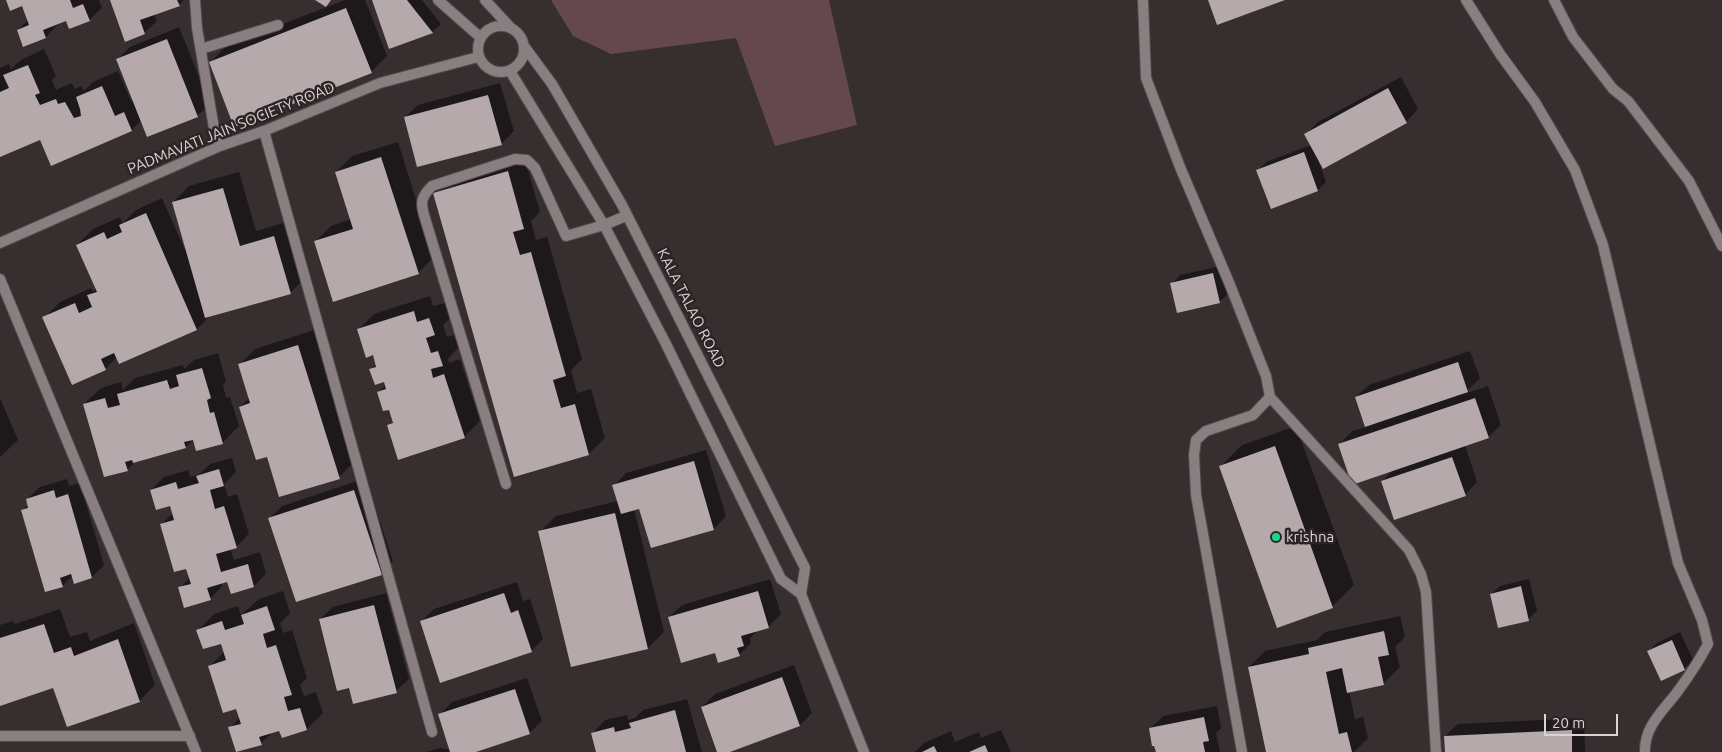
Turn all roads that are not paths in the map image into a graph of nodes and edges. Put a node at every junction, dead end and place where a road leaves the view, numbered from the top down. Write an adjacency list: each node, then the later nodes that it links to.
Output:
1 (195, 0): 11 (street)
2 (438, 0): 9 (street)
3 (485, 0): 8 (street)
4 (1142, 0): 21 (street)
5 (1466, 0): 31 (street)
6 (1554, 0): 19 (street)
7 (278, 24): 11 (street)
8 (511, 28): 9 (street); 10 (street)
9 (481, 38): 12 (street)
10 (524, 46): 13 (street); 16 (street, KALA TALAO ROAD)
11 (201, 49): 15 (street)
12 (478, 57): 13 (street); 14 (street, PADMAVATI JAIN SOCIETY ROAD)
13 (510, 71): 17 (street)
14 (264, 131): 15 (street, PADMAVATI JAIN SOCIETY ROAD); 24 (street)
15 (220, 146): 18 (street, PADMAVATI JAIN SOCIETY ROAD)
16 (626, 216): 17 (street); 23 (street, KALA TALAO ROAD)
17 (604, 225): 22 (street); 23 (street)
18 (0, 243)
19 (1722, 246)
20 (0, 279): 26 (street)
21 (1270, 397): 29 (street); 30 (street)
22 (506, 484)
23 (801, 594): 28 (street)
24 (432, 732)
25 (0, 736): 26 (street)
26 (190, 736): 27 (street)
27 (196, 752)
28 (864, 752)
29 (1242, 752)
30 (1436, 752)
31 (1645, 752)

